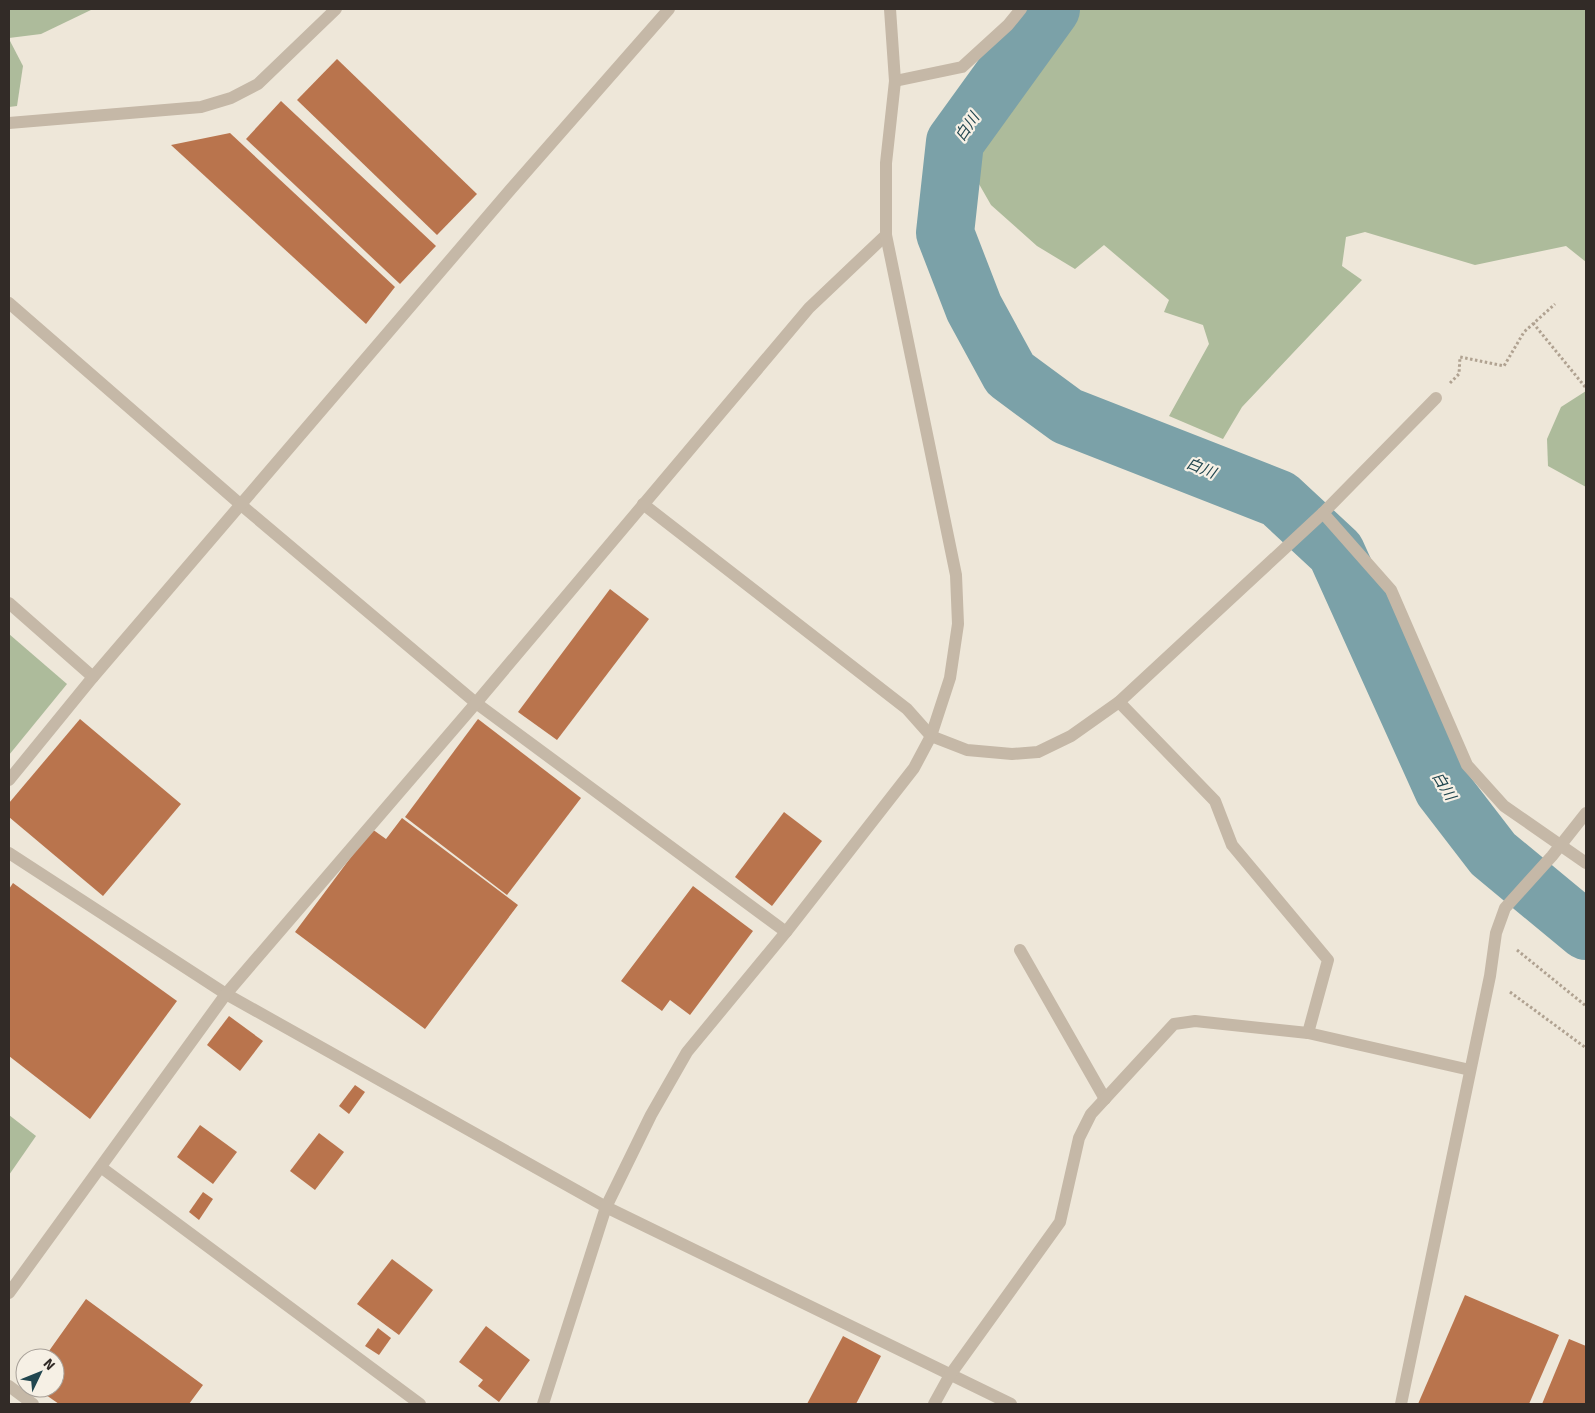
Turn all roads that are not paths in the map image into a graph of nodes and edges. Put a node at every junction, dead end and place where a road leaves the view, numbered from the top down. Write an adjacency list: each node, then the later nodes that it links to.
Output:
1 (336, 9): 6 (street)
2 (669, 9): 10 (street)
3 (890, 9): 5 (street)
4 (1021, 9): 5 (street)
5 (895, 81): 7 (street)
6 (9, 123)
7 (886, 235): 11 (street); 17 (street)
8 (9, 303): 10 (street)
9 (1436, 398): 12 (street)
10 (240, 504): 14 (street); 16 (street)
11 (643, 504): 16 (street); 17 (street)
12 (1323, 513): 15 (street); 20 (street)
13 (9, 603): 14 (street)
14 (93, 677): 18 (street)
15 (1119, 702): 17 (street); 26 (street)
16 (476, 703): 23 (street); 25 (street)
17 (931, 736): 23 (street)
18 (9, 780)
19 (1586, 812): 20 (street)
20 (1561, 844): 22 (street); 27 (street)
21 (9, 853): 25 (street)
22 (1586, 863)
23 (786, 932): 30 (street)
24 (1020, 950): 28 (street)
25 (226, 994): 29 (street); 30 (street)
26 (1308, 1033): 27 (street); 28 (street)
27 (1470, 1070): 39 (street)
28 (1105, 1099): 32 (street)
29 (102, 1168): 31 (street); 35 (street)
30 (606, 1207): 32 (street); 36 (street)
31 (9, 1294)
32 (950, 1375): 37 (street); 38 (street)
33 (9, 1386): 34 (street)
34 (33, 1404)
35 (420, 1404)
36 (543, 1404)
37 (934, 1404)
38 (1011, 1404)
39 (1401, 1404)

